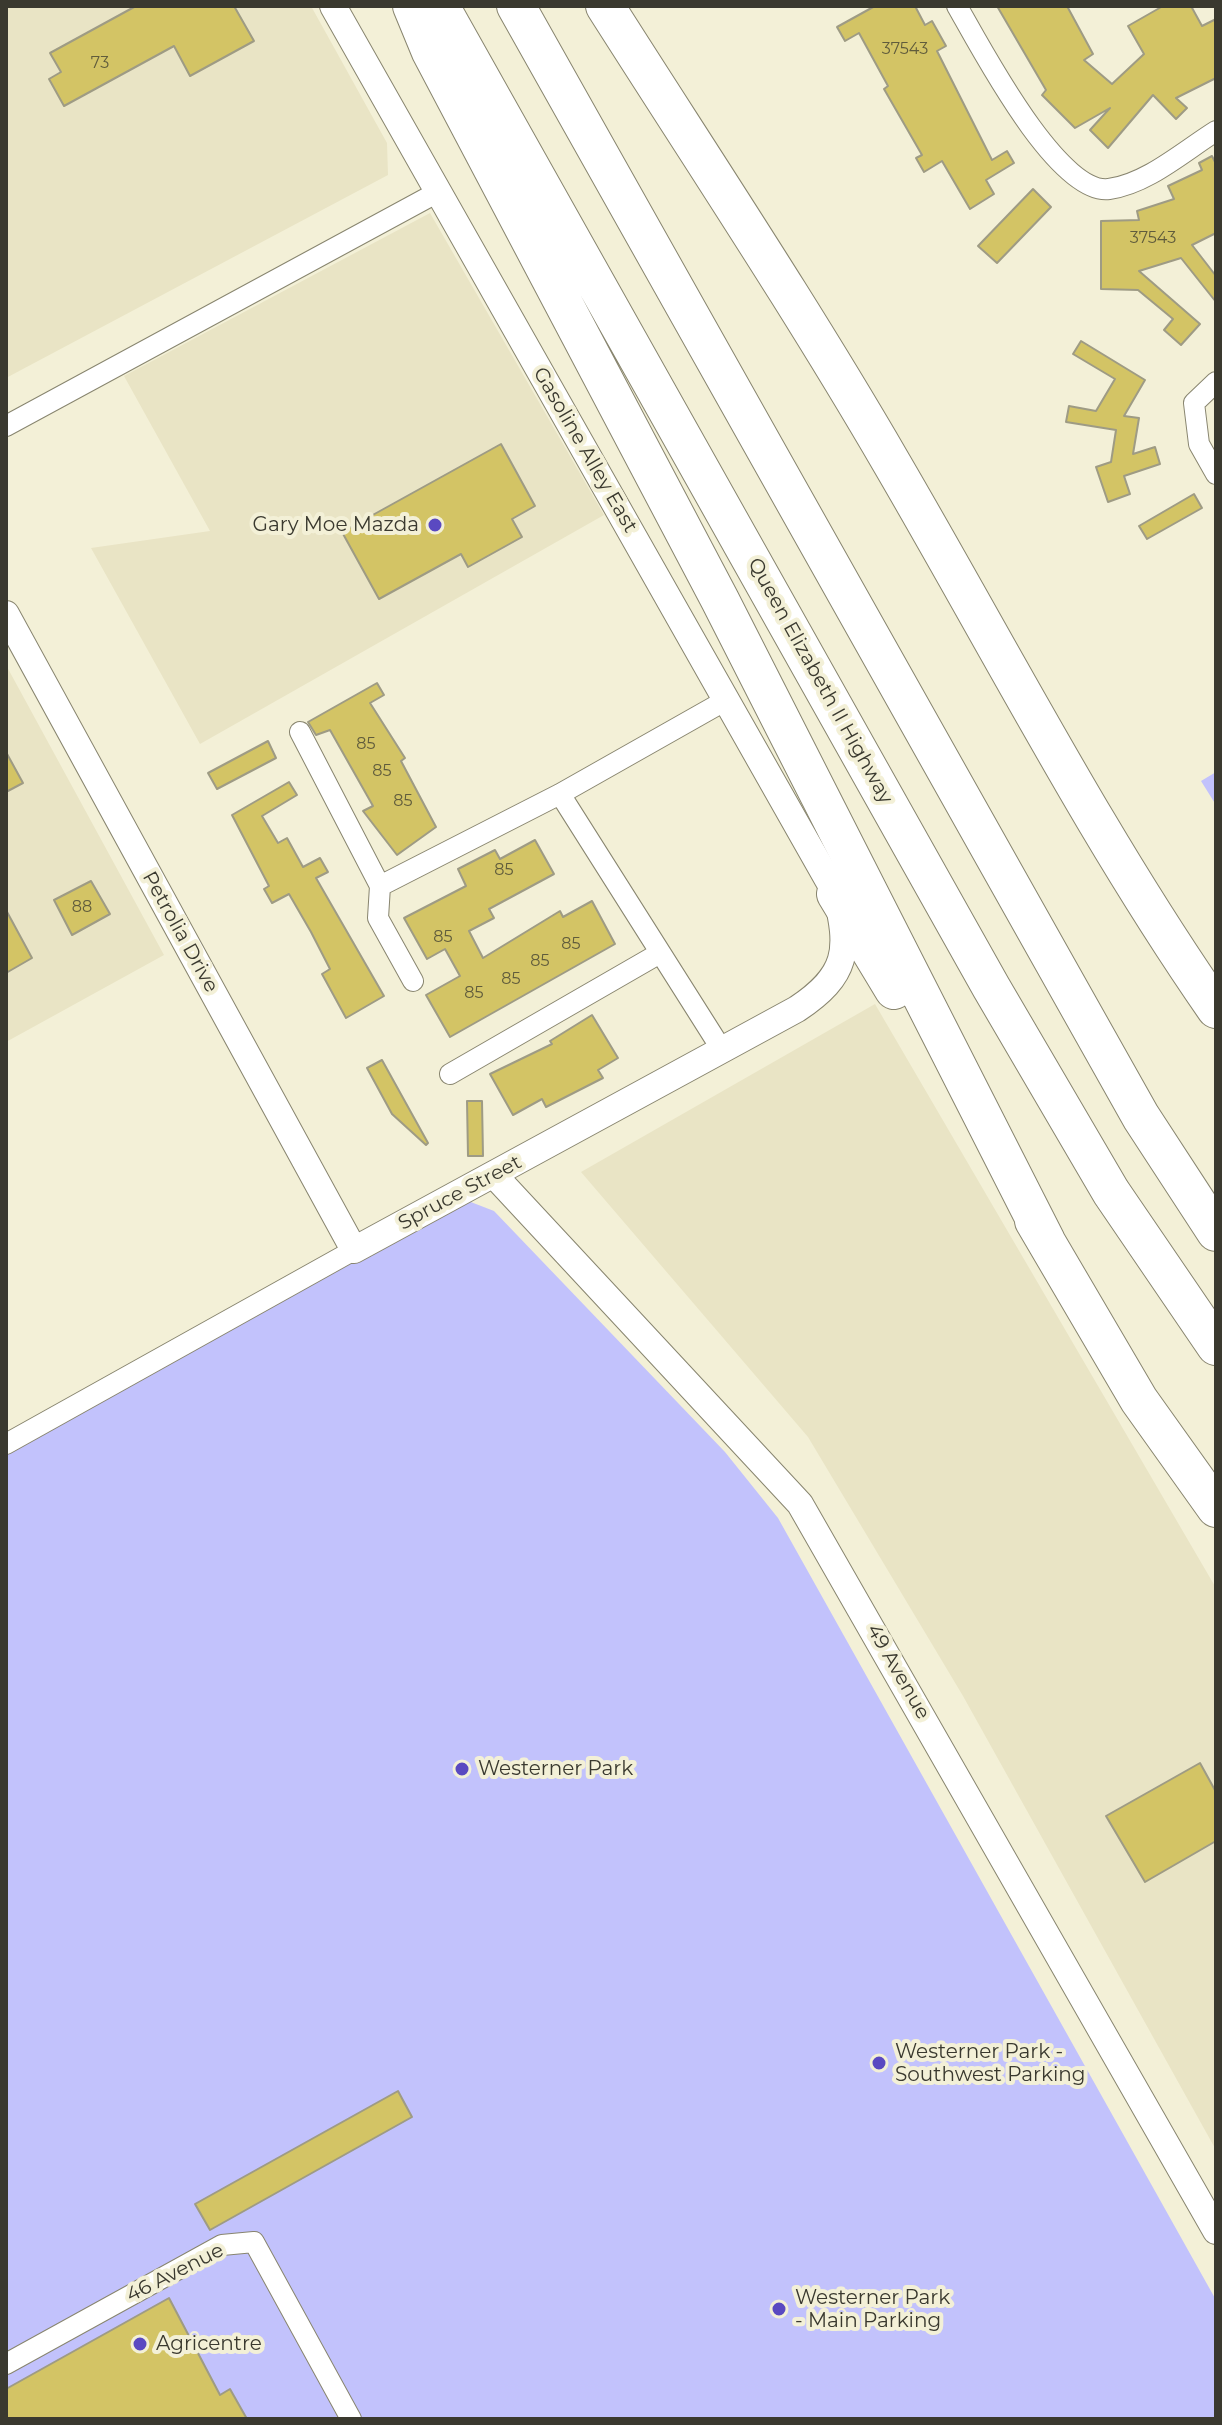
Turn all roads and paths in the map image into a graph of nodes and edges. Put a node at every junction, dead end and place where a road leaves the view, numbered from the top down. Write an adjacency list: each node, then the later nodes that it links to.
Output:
1 (333, 6): 9 (street, Gasoline Alley East)
2 (412, 6): 27 (highway)
3 (440, 6): 29 (highway, Queen Elizabeth II Highway)
4 (516, 6): 26 (highway)
5 (605, 6): 10 (highway)
6 (628, 6): 10 (highway)
7 (957, 6): 8 (street)
8 (1216, 131)
9 (438, 192): 12 (street); 15 (street, Gasoline Alley East)
10 (746, 229): 22 (highway)
11 (1216, 382): 13 (street)
12 (6, 426)
13 (1216, 474)
14 (8, 621): 28 (street, Petrolia Drive)
15 (728, 699): 17 (street); 19 (street, Gasoline Alley East)
16 (300, 732): 18 (street)
17 (560, 794): 18 (street); 20 (street)
18 (380, 886): 21 (street)
19 (836, 894): 23 (street, Spruce Street); 27 (highway)
20 (660, 953): 23 (street); 24 (street)
21 (413, 981)
22 (1216, 1009)
23 (722, 1050): 25 (street, Spruce Street)
24 (450, 1074)
25 (494, 1175): 28 (street, Spruce Street); 32 (street, 49 Avenue)
26 (1216, 1232)
27 (1046, 1241): 31 (highway)
28 (354, 1250): 30 (street, Spruce Street)
29 (1216, 1346)
30 (6, 1444)
31 (1216, 1508)
32 (1216, 2231)
33 (6, 2364): 34 (street, 46 Avenue)
34 (351, 2419)

